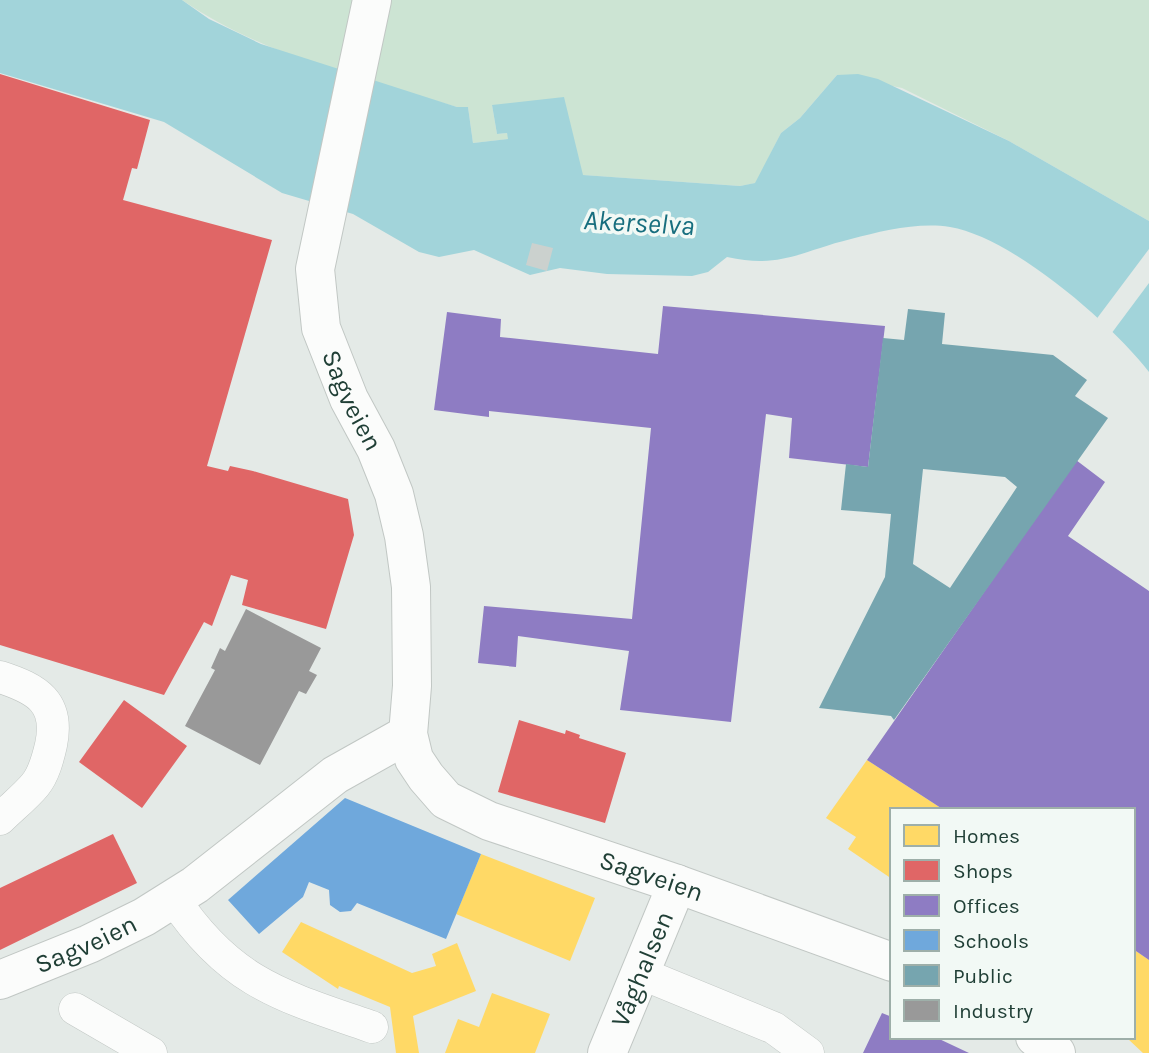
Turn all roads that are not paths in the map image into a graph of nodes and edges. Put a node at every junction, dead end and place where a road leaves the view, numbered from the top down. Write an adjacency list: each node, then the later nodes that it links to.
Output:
1 (372, 0): 3 (street, Sagveien)
2 (0, 677): 4 (lane)
3 (408, 734): 5 (street, Sagveien); 6 (street, Sagveien)
4 (0, 819)
5 (677, 884): 7 (street, Sagveien); 8 (street, Våghalsen)
6 (174, 899): 9 (street, Sagveien); 11 (lane)
7 (890, 961)
8 (640, 973): 14 (street, Våghalsen); 15 (lane)
9 (0, 981)
10 (75, 1009): 13 (lane)
11 (372, 1027)
12 (1038, 1039): 16 (street)
13 (151, 1053)
14 (607, 1053)
15 (808, 1053)
16 (1056, 1053)

